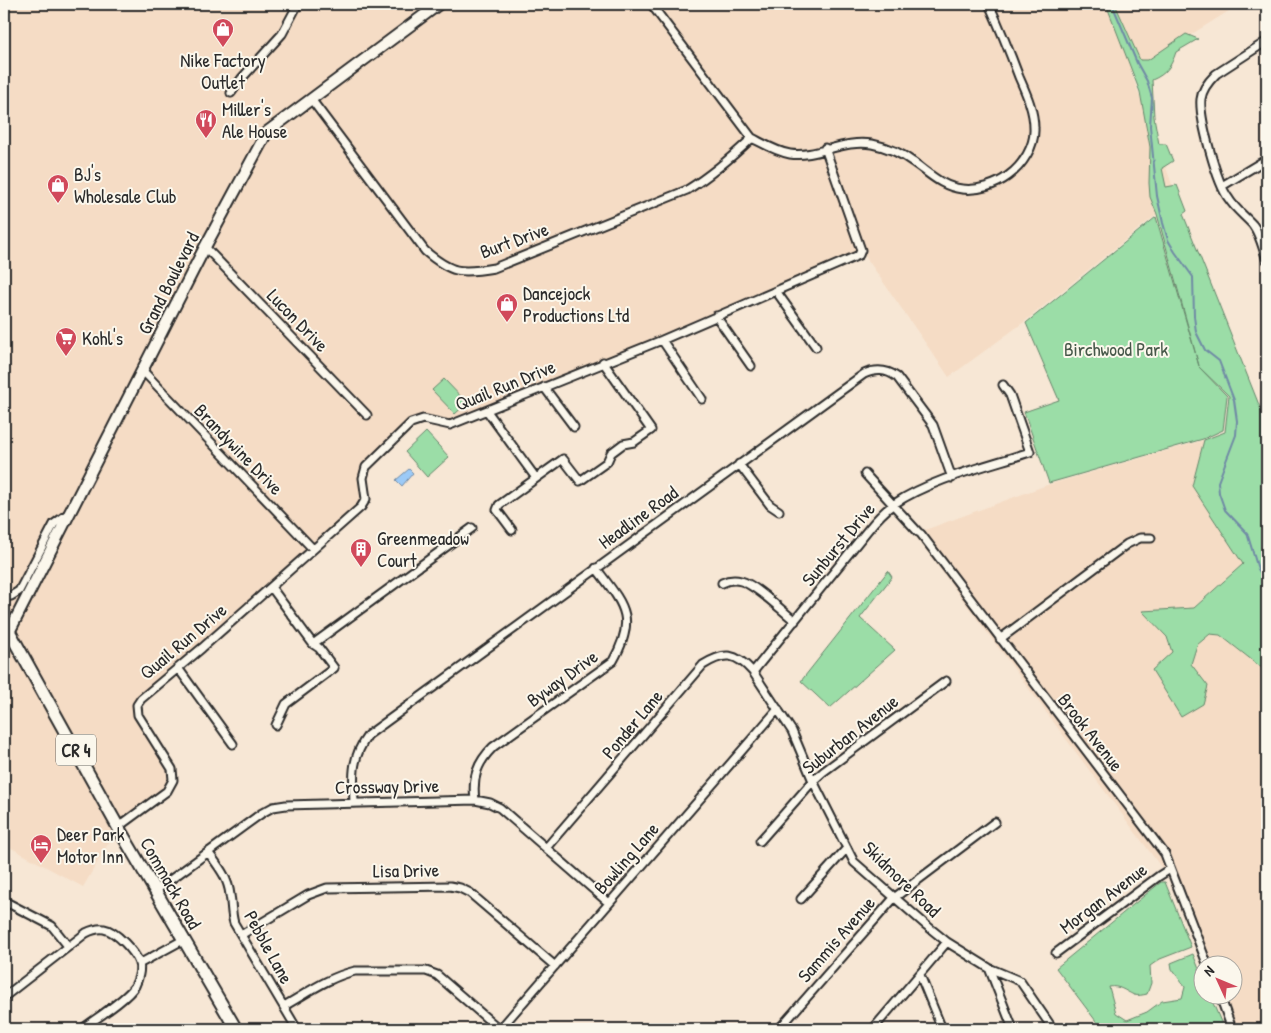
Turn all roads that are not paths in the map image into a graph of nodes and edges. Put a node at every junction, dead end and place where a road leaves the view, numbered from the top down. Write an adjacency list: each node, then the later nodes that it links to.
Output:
1 (298, 4): 6 (street)
2 (439, 4): 7 (street, Grand Boulevard)
3 (651, 4): 8 (street)
4 (989, 4): 9 (street)
5 (1267, 41): 11 (street)
6 (231, 93)
7 (311, 99): 8 (street, Burt Drive); 12 (street, Grand Boulevard)
8 (752, 138): 9 (street)
9 (825, 148): 14 (street, Quail Run Drive)
10 (1267, 159): 11 (street)
11 (1222, 186): 13 (street)
12 (205, 247): 20 (street, Grand Boulevard); 25 (street, Lucon Drive)
13 (1267, 260)
14 (776, 291): 15 (street, Quail Run Drive); 17 (street)
15 (716, 316): 16 (street, Quail Run Drive); 19 (street)
16 (662, 340): 18 (street, Quail Run Drive); 23 (street)
17 (816, 347)
18 (603, 362): 22 (street, Quail Run Drive); 29 (street)
19 (751, 366)
20 (143, 371): 33 (street, Grand Boulevard); 37 (street, Brandywine Drive)
21 (1003, 385): 30 (street, Sunburst Drive)
22 (544, 387): 24 (street, Quail Run Drive); 26 (street)
23 (702, 399)
24 (487, 411): 29 (street); 37 (street, Quail Run Drive)
25 (367, 414)
26 (574, 427)
27 (740, 464): 30 (street, Headline Road); 32 (street); 38 (street, Headline Road)
28 (865, 474): 31 (street, Brook Avenue)
29 (536, 478): 35 (street)
30 (952, 478): 31 (street, Sunburst Drive)
31 (894, 504): 42 (street, Sunburst Drive); 44 (street, Brook Avenue)
32 (780, 511)
33 (69, 512): 41 (street); 43 (street, Grand Boulevard)
34 (472, 528): 45 (street)
35 (512, 530)
36 (1151, 538): 44 (street)
37 (313, 549): 40 (street, Quail Run Drive)
38 (596, 568): 53 (street, Byway Drive); 54 (street, Headline Road)
39 (722, 583): 42 (street)
40 (271, 587): 45 (street); 46 (street, Quail Run Drive)
41 (4, 597)
42 (794, 621): 47 (street, Sunburst Drive)
43 (5, 632): 56 (main road, Commack Road / CR 4)
44 (1000, 639): 61 (street, Brook Avenue)
45 (313, 644): 50 (street)
46 (178, 668): 51 (street); 56 (street, Quail Run Drive)
47 (753, 672): 49 (street, Skidmore Road); 58 (street, Ponder Lane)
48 (946, 681): 52 (street, Suburban Avenue)
49 (778, 709): 52 (street, Skidmore Road); 66 (street, Bowling Lane)
50 (276, 725)
51 (233, 744)
52 (813, 780): 57 (street, Suburban Avenue); 59 (street, Skidmore Road)
53 (475, 800): 54 (street, Crossway Drive); 58 (street, Crossway Drive)
54 (354, 803): 60 (street, Crossway Drive)
55 (995, 822): 63 (street, Sammis Avenue)
56 (118, 827): 62 (main road, Commack Road / CR 4)
57 (760, 841)
58 (546, 848): 66 (street, Crossway Drive)
59 (847, 848): 63 (street, Skidmore Road); 64 (street)
60 (208, 852): 62 (street, Crossway Drive); 67 (street, Pebble Lane)
61 (1170, 869): 71 (street, Morgan Avenue); 72 (street, Brook Avenue)
62 (155, 891): 68 (main road, Commack Road / CR 4)
63 (894, 898): 69 (street, Skidmore Road); 84 (street, Sammis Avenue)
64 (801, 899)
65 (4, 901): 70 (street)
66 (610, 903): 74 (street, Bowling Lane)
67 (241, 935): 74 (street, Lisa Drive); 78 (street, Pebble Lane)
68 (183, 940): 73 (street); 81 (main road, Commack Road / CR 4)
69 (947, 942): 75 (street, Skidmore Road); 76 (street)
70 (68, 946): 73 (street); 77 (street)
71 (1056, 954)
72 (1204, 956)
73 (139, 964): 80 (street)
74 (555, 966): 83 (street, Bowling Lane)
75 (989, 968): 87 (street); 88 (street, Skidmore Road)
76 (920, 975): 85 (street); 86 (street)
77 (4, 997)
78 (284, 1006): 82 (street, Pebble Lane); 83 (street)
79 (1224, 1006): 89 (street)
80 (82, 1029)
81 (236, 1029)
82 (297, 1029)
83 (500, 1029)
84 (780, 1029)
85 (873, 1029)
86 (942, 1029)
87 (1013, 1029)
88 (1053, 1029)
89 (1232, 1029)

